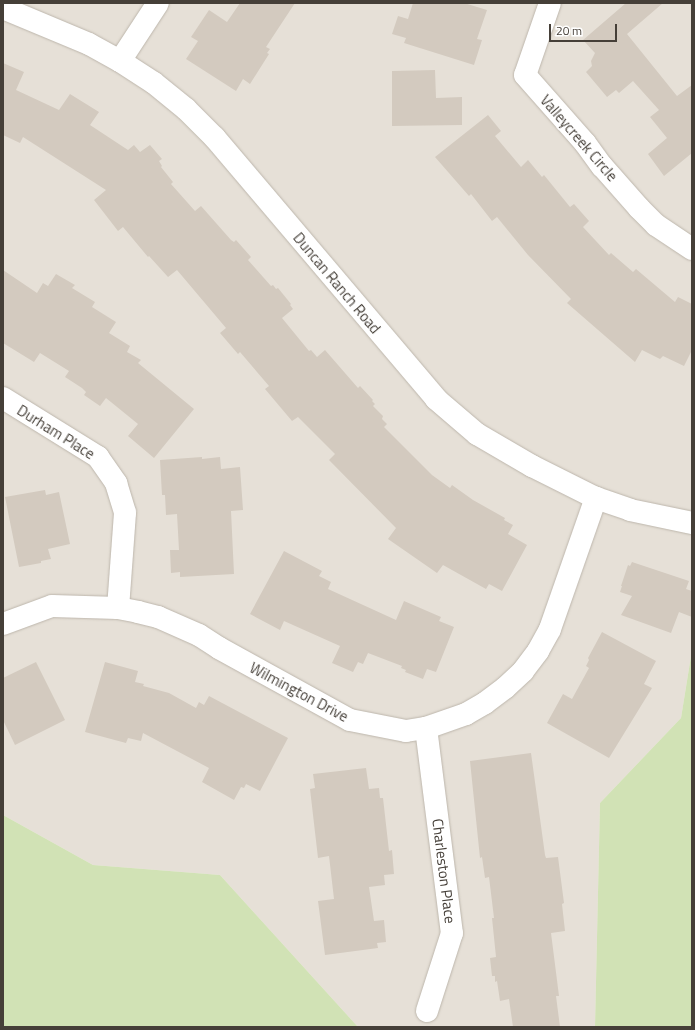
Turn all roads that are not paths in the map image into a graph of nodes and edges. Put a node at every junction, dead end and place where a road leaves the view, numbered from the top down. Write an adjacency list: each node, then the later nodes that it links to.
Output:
1 (158, 3): 4 (street)
2 (550, 3): 5 (street, Valleycreek Circle)
3 (3, 8): 4 (street, Duncan Ranch Road)
4 (120, 61): 7 (street, Duncan Ranch Road)
5 (692, 249)
6 (3, 398): 9 (street, Durham Place)
7 (596, 498): 8 (street, Duncan Ranch Road); 11 (street, Wilmington Drive)
8 (692, 523)
9 (118, 608): 10 (street, Wilmington Drive); 11 (street, Wilmington Drive)
10 (3, 624)
11 (426, 728): 12 (street, Charleston Place)
12 (427, 1011)

